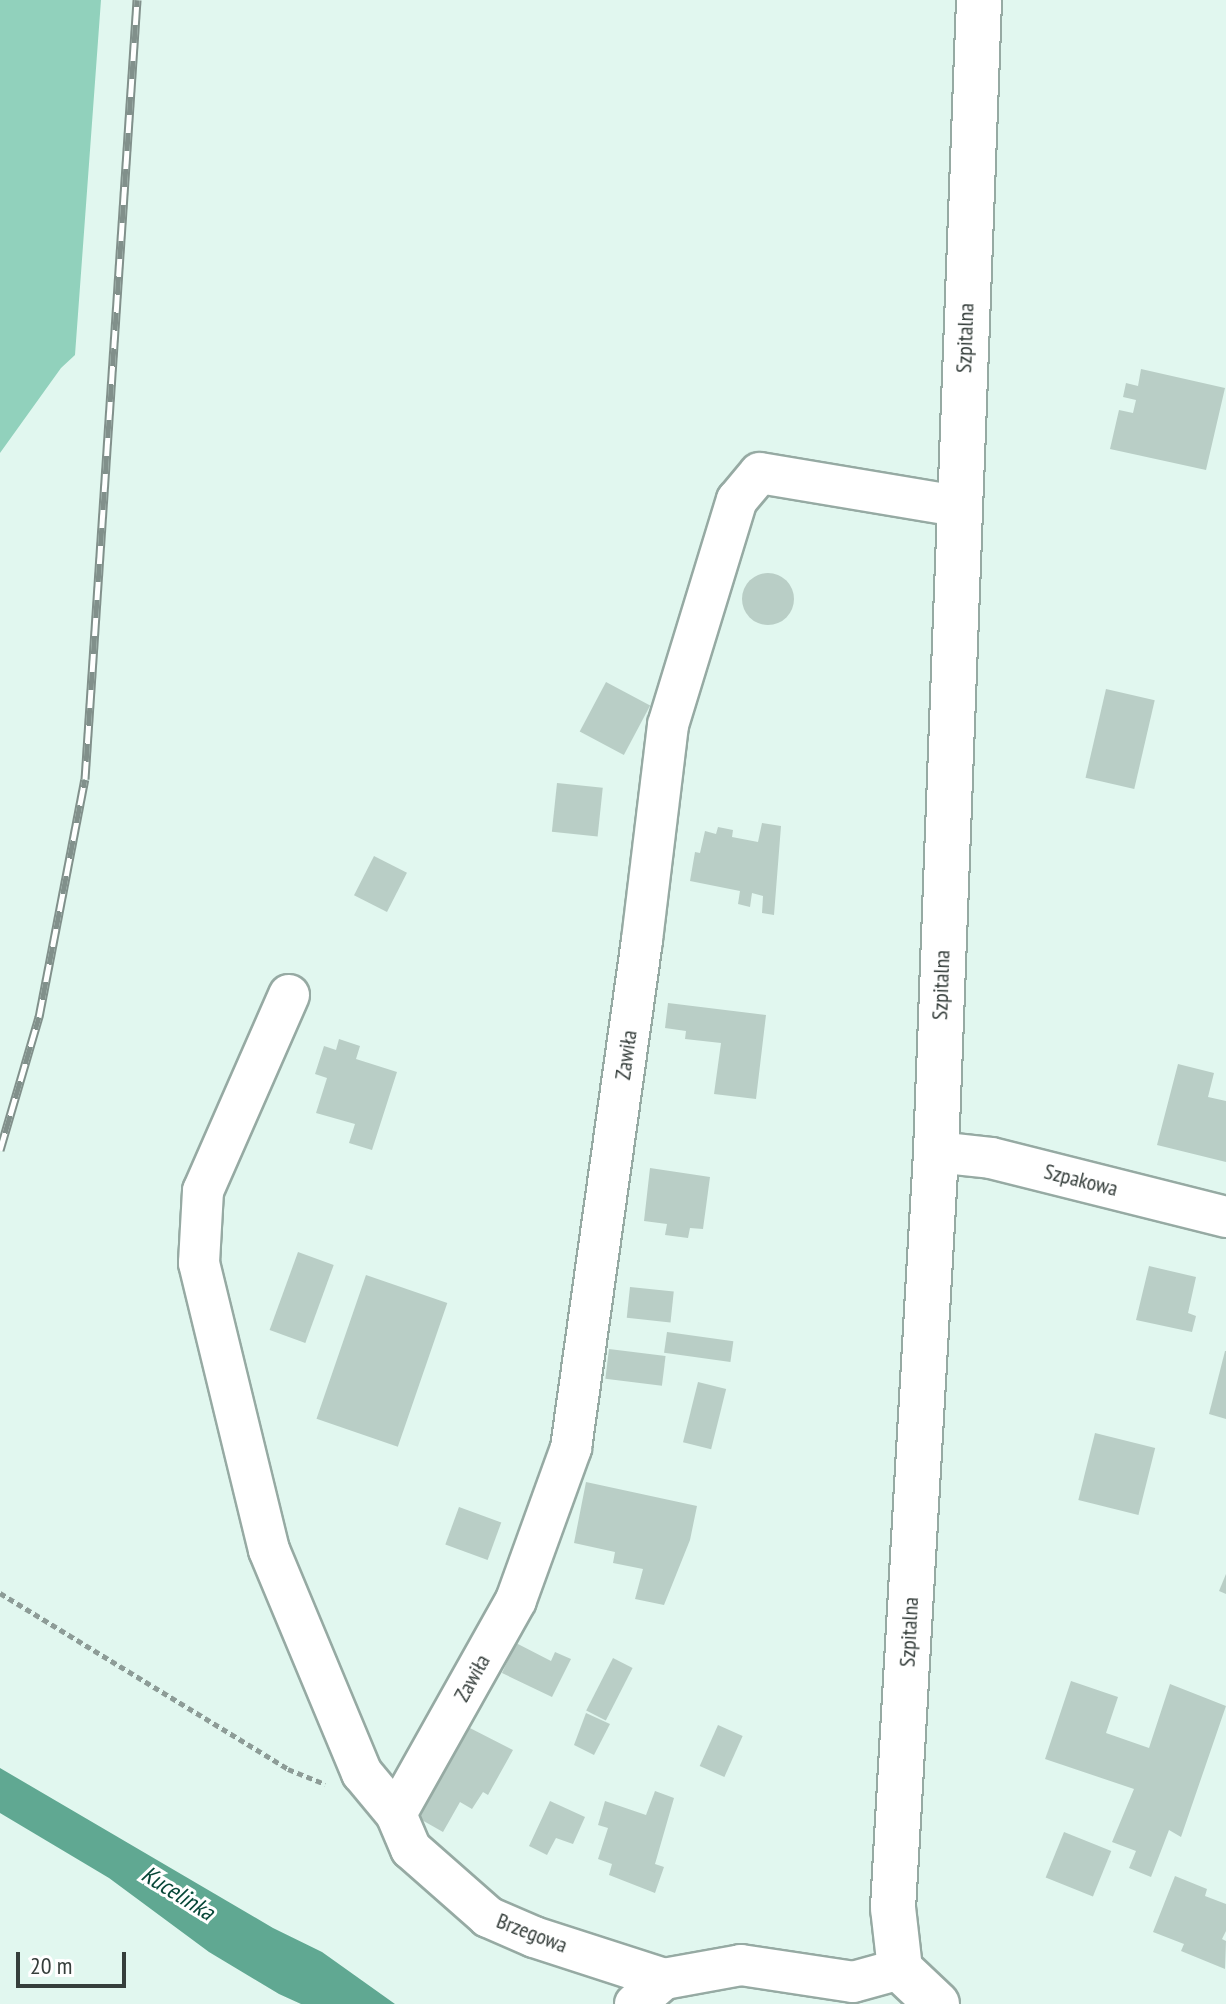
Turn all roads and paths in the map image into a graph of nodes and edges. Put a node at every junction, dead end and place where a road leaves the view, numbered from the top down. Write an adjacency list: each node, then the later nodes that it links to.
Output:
1 (979, 0): 2 (street, Szpitalna)
2 (958, 506): 4 (street, Szpitalna); 8 (street, Zawiła)
3 (289, 995): 8 (street, Brzegowa)
4 (936, 1152): 5 (street, Szpakowa); 9 (street, Szpitalna)
5 (1226, 1217)
6 (0, 1593): 7 (path)
7 (329, 1786)
8 (396, 1814): 10 (street, Brzegowa)
9 (900, 1969): 10 (street, Brzegowa); 12 (street)
10 (664, 1979): 11 (street)
11 (635, 2004)
12 (937, 2004)

